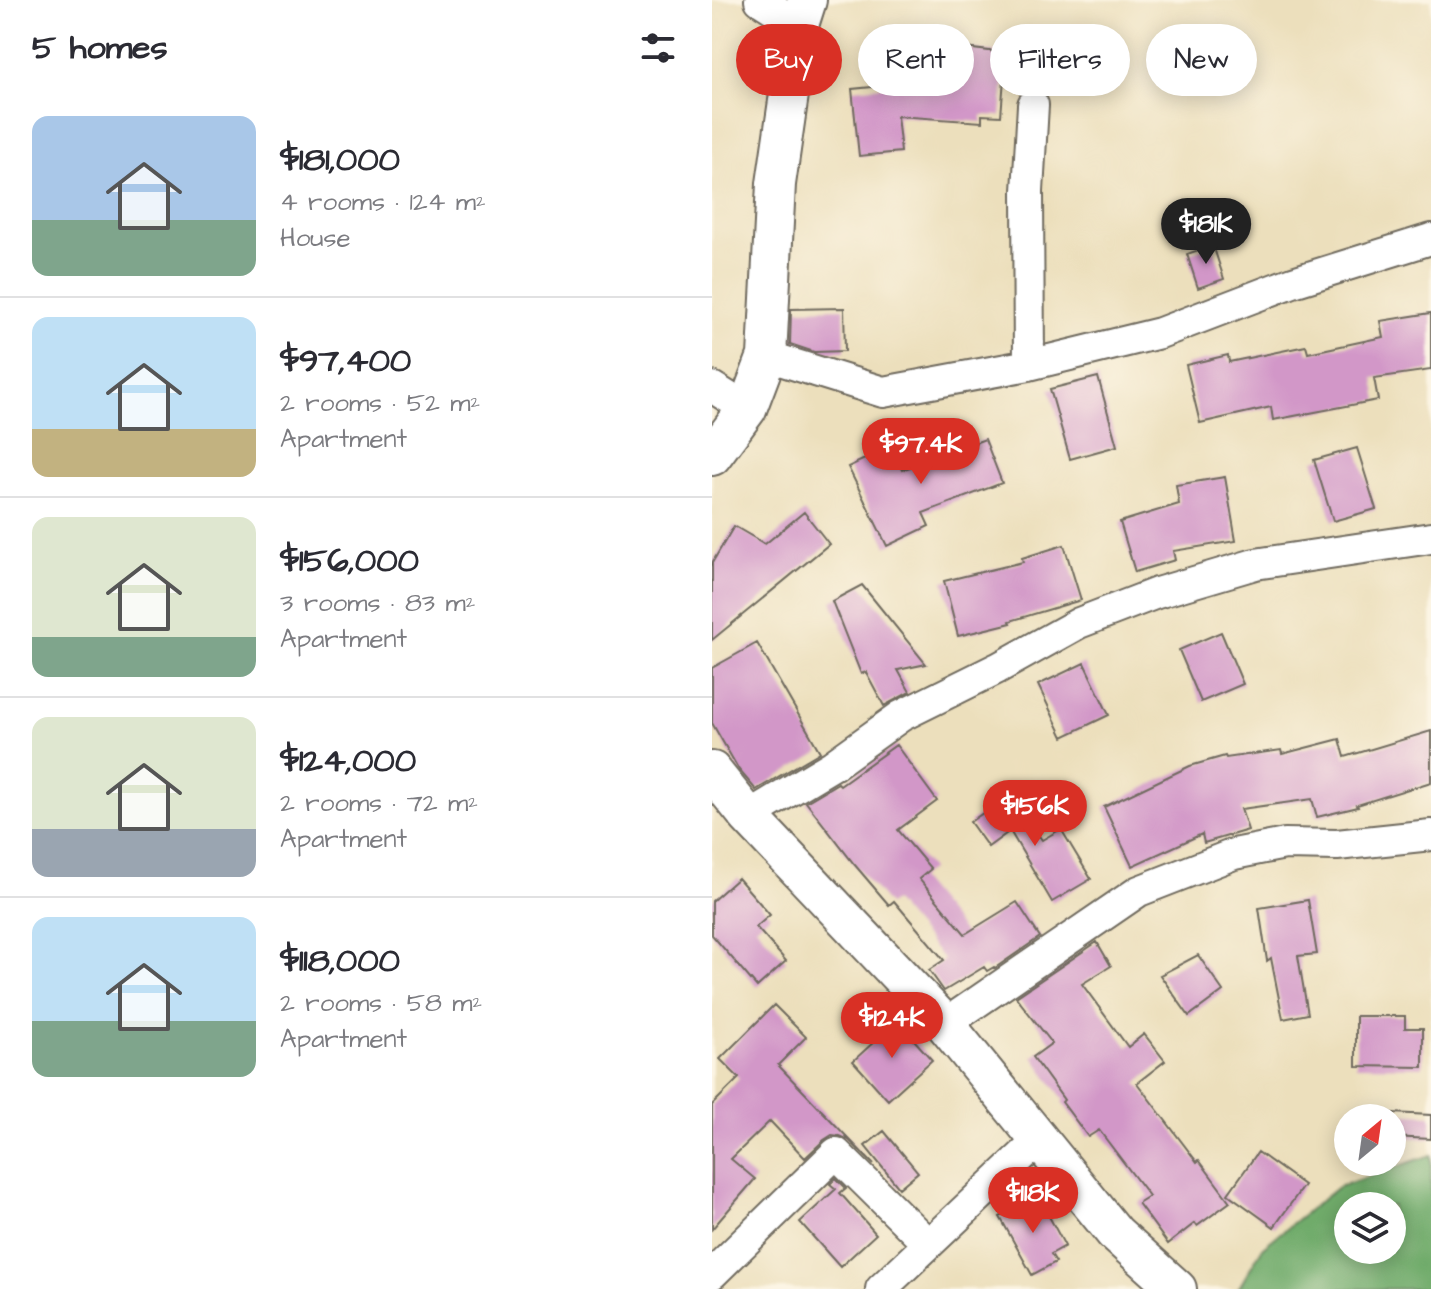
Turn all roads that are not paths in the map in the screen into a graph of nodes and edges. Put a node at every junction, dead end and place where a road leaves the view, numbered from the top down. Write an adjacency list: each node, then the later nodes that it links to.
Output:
1 (760, 0): 2 (street)
2 (803, 12): 5 (street)
3 (1033, 105): 6 (street)
4 (1431, 239): 6 (street)
5 (767, 356): 6 (street); 8 (street)
6 (1029, 365)
7 (712, 387): 8 (street)
8 (747, 409): 9 (street)
9 (712, 456)
10 (1431, 538): 12 (street)
11 (712, 771): 12 (street)
12 (748, 816): 14 (street)
13 (1431, 835): 14 (street)
14 (945, 1024): 15 (street)
15 (1040, 1139): 16 (street); 19 (street)
16 (928, 1244): 17 (street); 18 (street)
17 (712, 1274)
18 (881, 1289)
19 (1177, 1289)

